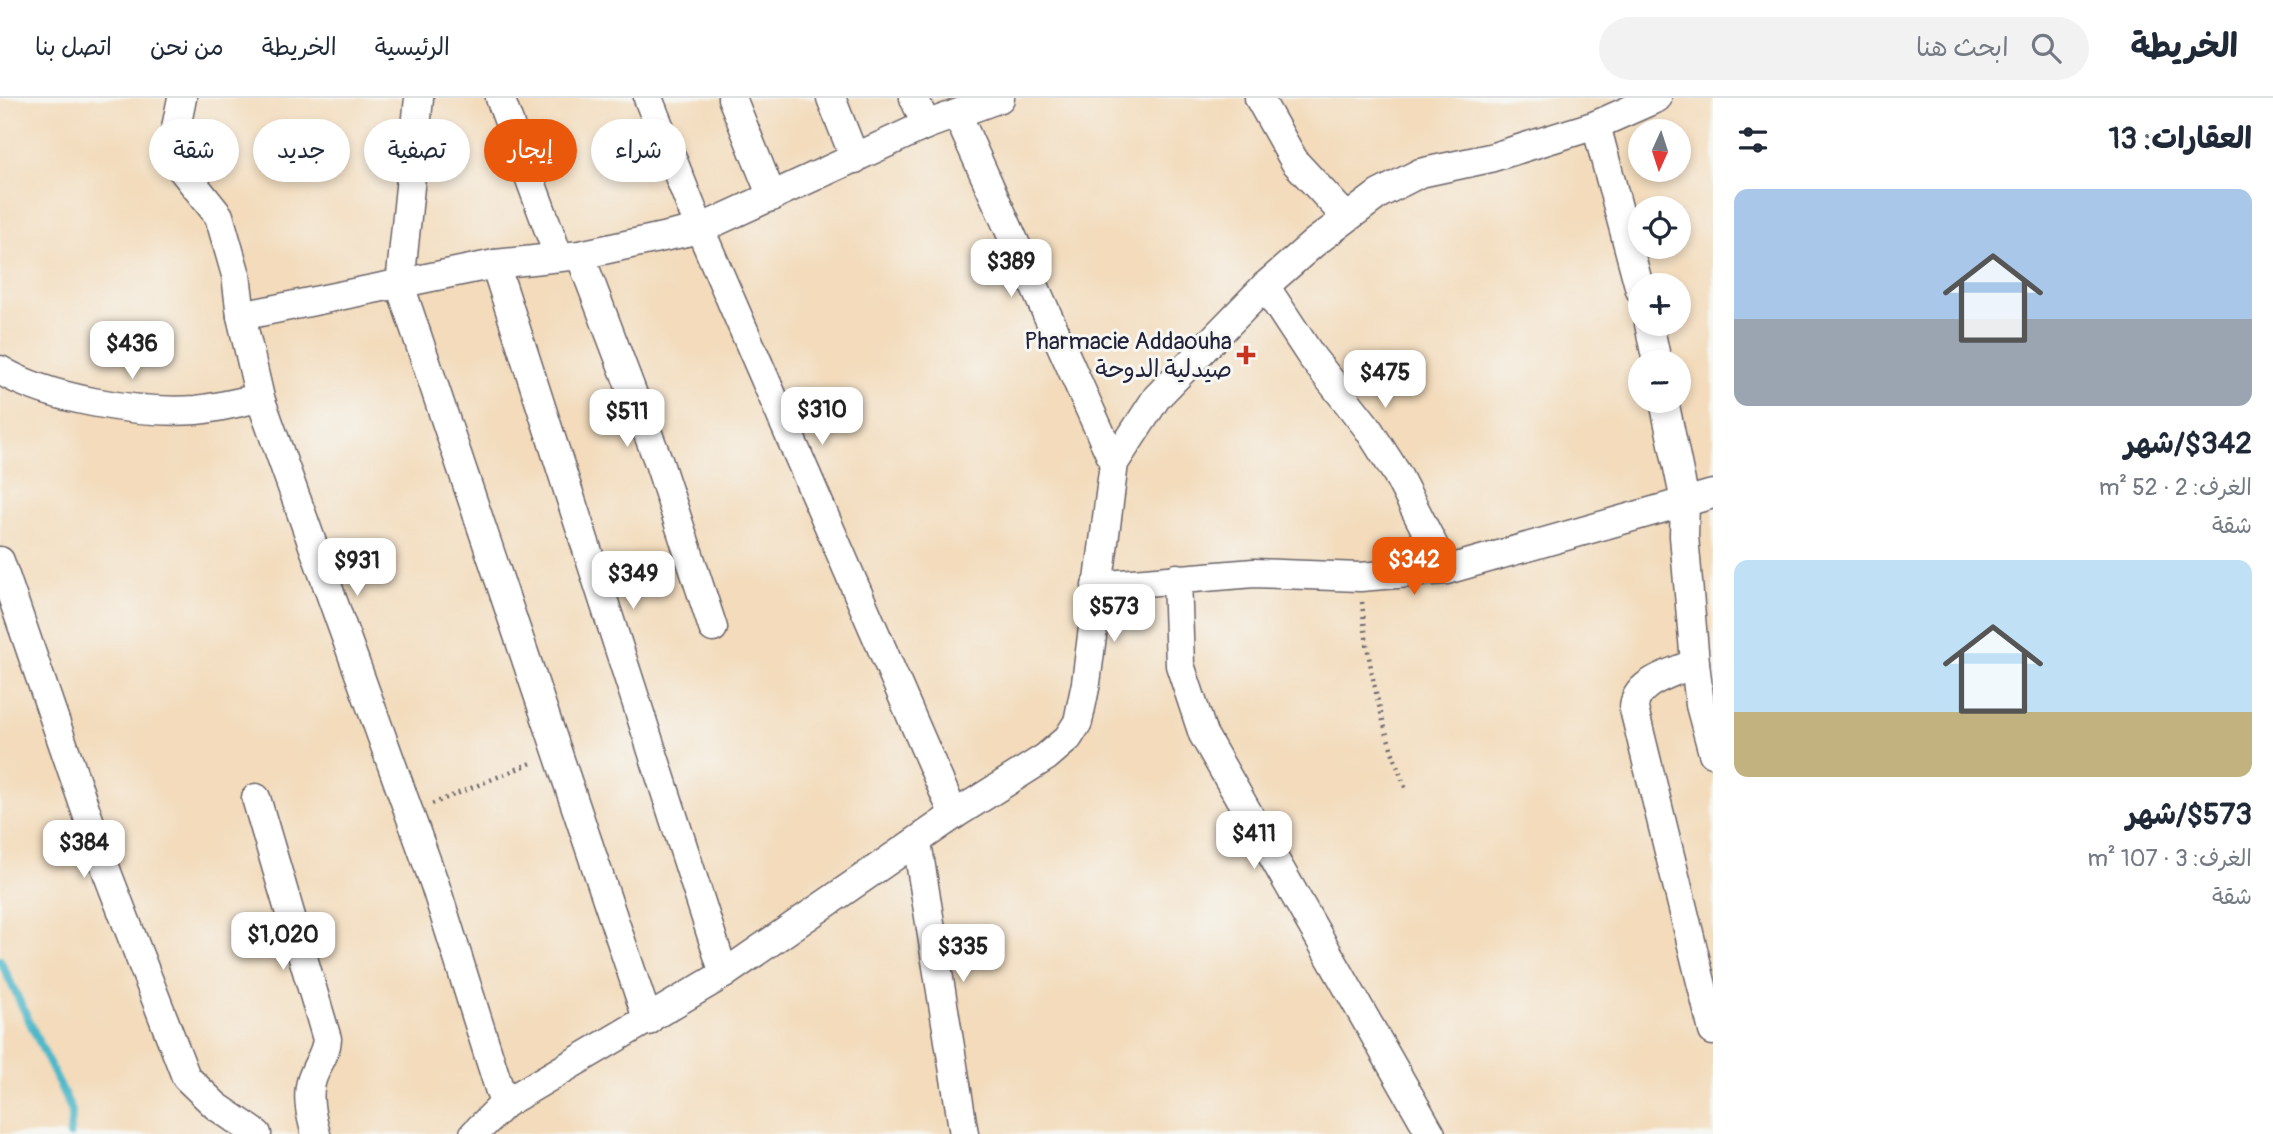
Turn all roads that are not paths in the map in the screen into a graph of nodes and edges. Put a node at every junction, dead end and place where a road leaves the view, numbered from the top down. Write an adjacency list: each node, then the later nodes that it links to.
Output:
1 (182, 98): 23 (street)
2 (419, 98): 21 (street)
3 (500, 98): 18 (street)
4 (648, 98): 17 (street)
5 (732, 98): 15 (street)
6 (831, 98): 14 (street)
7 (914, 98): 12 (street)
8 (1000, 98): 11 (street)
9 (1259, 98): 16 (street)
10 (1657, 98): 13 (street)
11 (957, 114): 12 (street); 27 (street)
12 (926, 125): 14 (street)
13 (1596, 125): 16 (street); 20 (street)
14 (855, 159): 15 (street)
15 (772, 197): 17 (street)
16 (1346, 217): 22 (street)
17 (700, 229): 18 (street); 38 (street)
18 (569, 255): 19 (street); 34 (street)
19 (495, 264): 21 (street); 40 (street)
20 (1635, 273)
21 (400, 285): 23 (street); 41 (street)
22 (1265, 286): 27 (street); 31 (street)
23 (240, 316): 25 (street)
24 (0, 370): 25 (street)
25 (260, 398): 43 (street)
26 (1667, 413): 29 (street)
27 (1114, 463): 33 (street)
28 (1713, 494): 29 (street)
29 (1685, 501): 31 (street); 35 (street)
30 (0, 561): 44 (street)
31 (1446, 570): 32 (street)
32 (1177, 578): 33 (street); 48 (street)
33 (1096, 586): 38 (street)
34 (713, 628)
35 (1695, 663): 36 (street); 42 (street)
36 (1713, 753)
37 (256, 797): 45 (street)
38 (954, 815): 39 (street)
39 (917, 842): 40 (street); 47 (street)
40 (724, 974): 41 (street)
41 (648, 1021): 43 (street)
42 (1713, 1031)
43 (504, 1104): 46 (street)
44 (257, 1134)
45 (316, 1134)
46 (474, 1134)
47 (964, 1134)
48 (1431, 1134)

